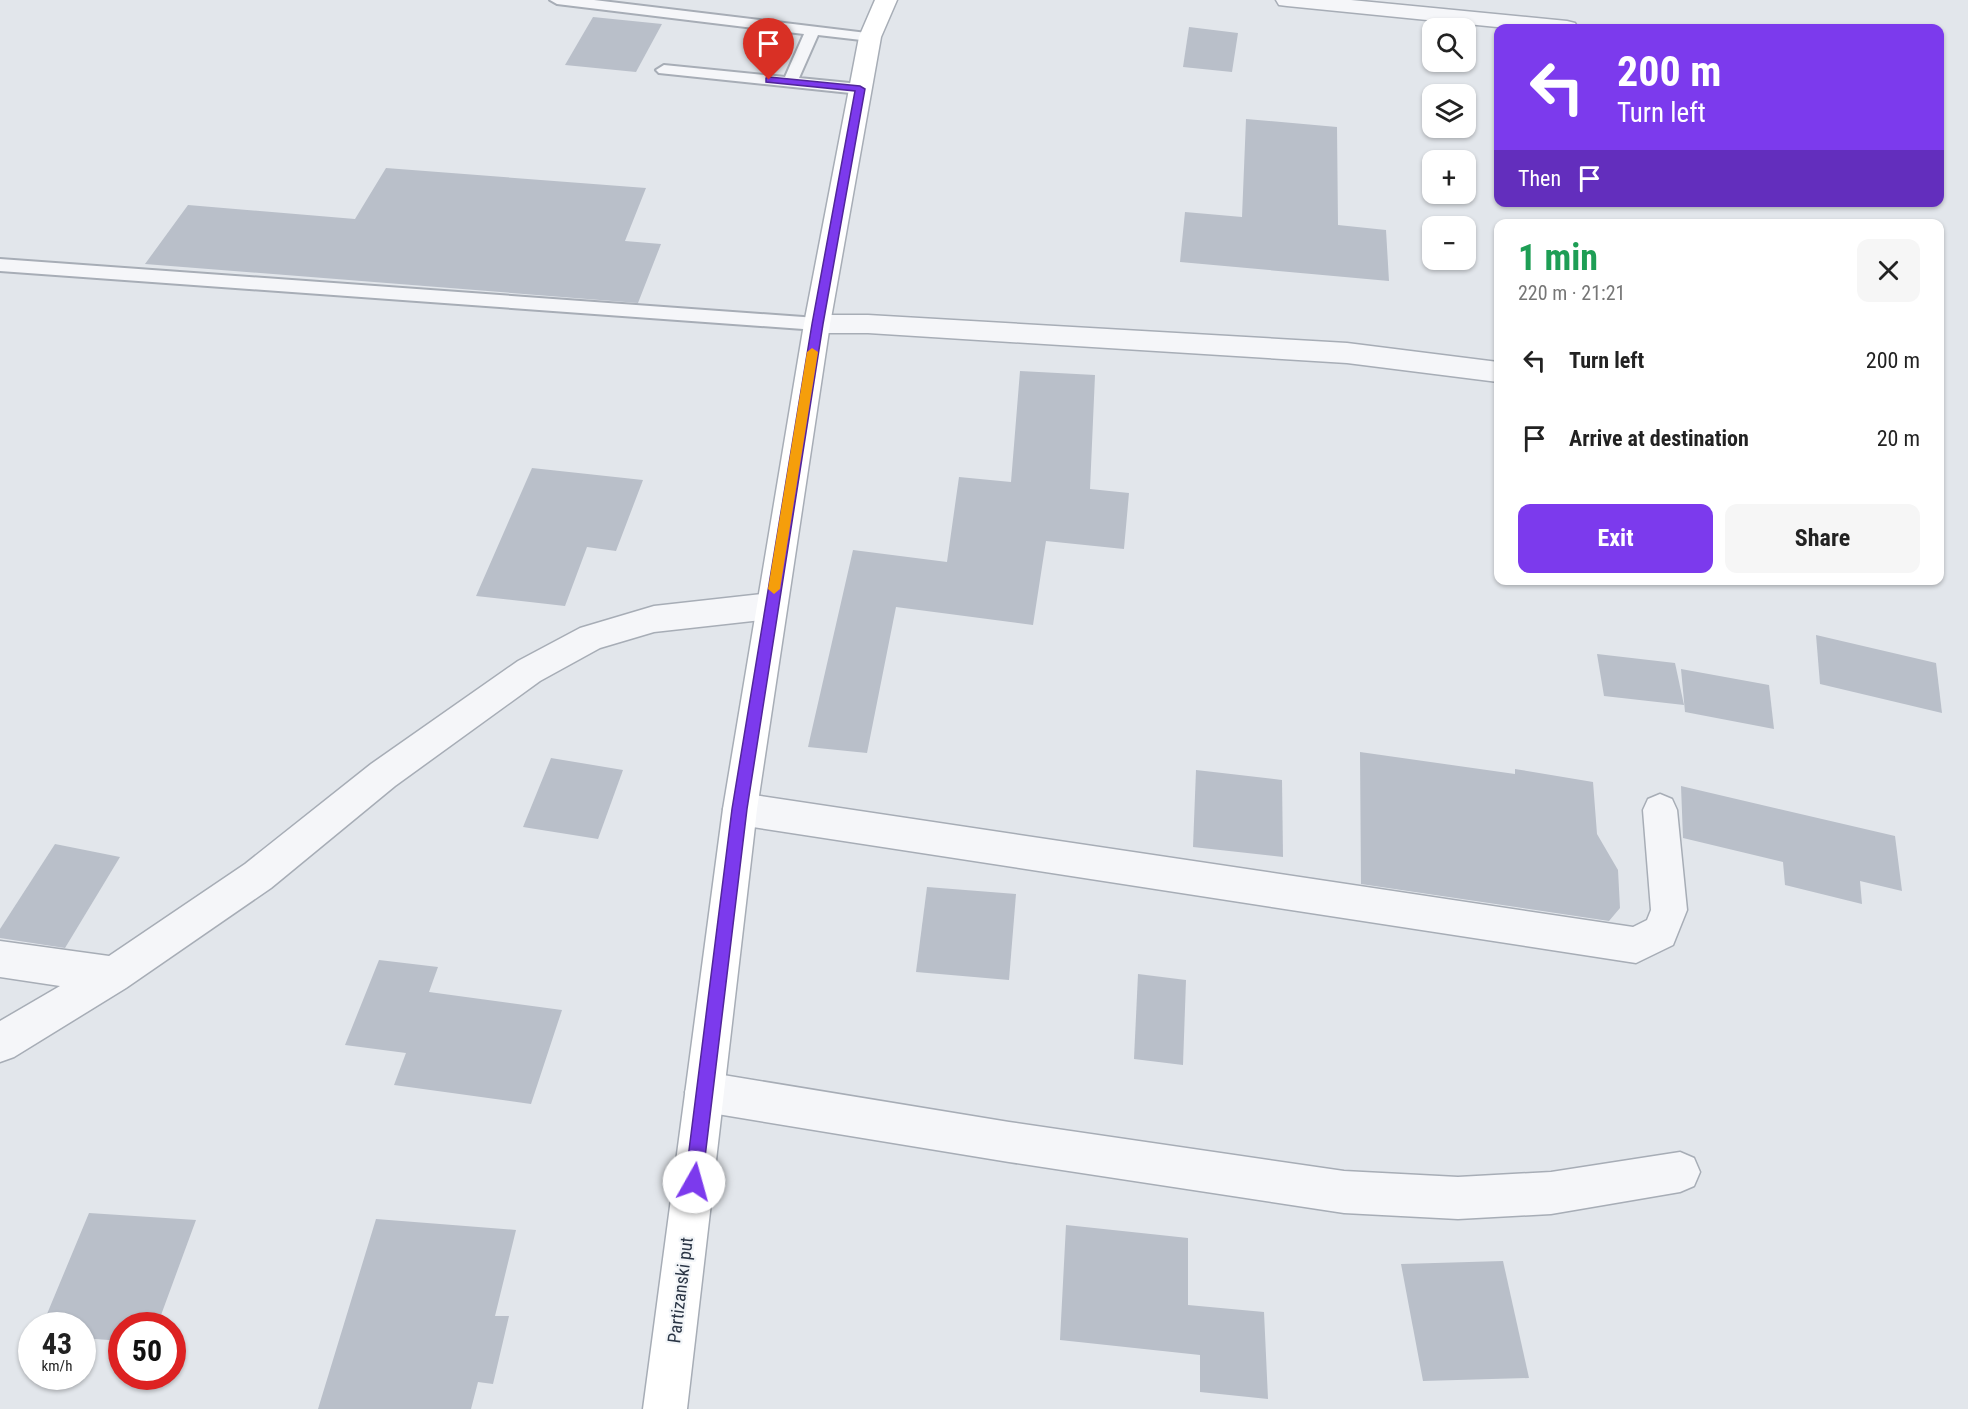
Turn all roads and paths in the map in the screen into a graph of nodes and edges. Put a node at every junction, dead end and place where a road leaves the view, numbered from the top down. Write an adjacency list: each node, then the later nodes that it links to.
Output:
1 (557, 0): 5 (lane)
2 (886, 0): 6 (main road, Partizanski put)
3 (1287, 0): 4 (street)
4 (1526, 24)
5 (813, 31): 6 (lane); 8 (lane)
6 (870, 37): 9 (main road, Partizanski put)
7 (664, 70): 8 (lane)
8 (790, 82): 9 (lane)
9 (860, 89): 11 (main road, Partizanski put)
10 (0, 266): 11 (lane)
11 (817, 324): 12 (street); 13 (main road, Partizanski put)
12 (1494, 371)
13 (771, 606): 14 (main road, Partizanski put); 17 (street)
14 (740, 809): 15 (street); 19 (main road, Partizanski put)
15 (1660, 810)
16 (0, 959): 17 (street)
17 (113, 975): 18 (street)
18 (0, 1043)
19 (705, 1092): 20 (street); 21 (main road, Partizanski put)
20 (1680, 1172)
21 (665, 1409)

